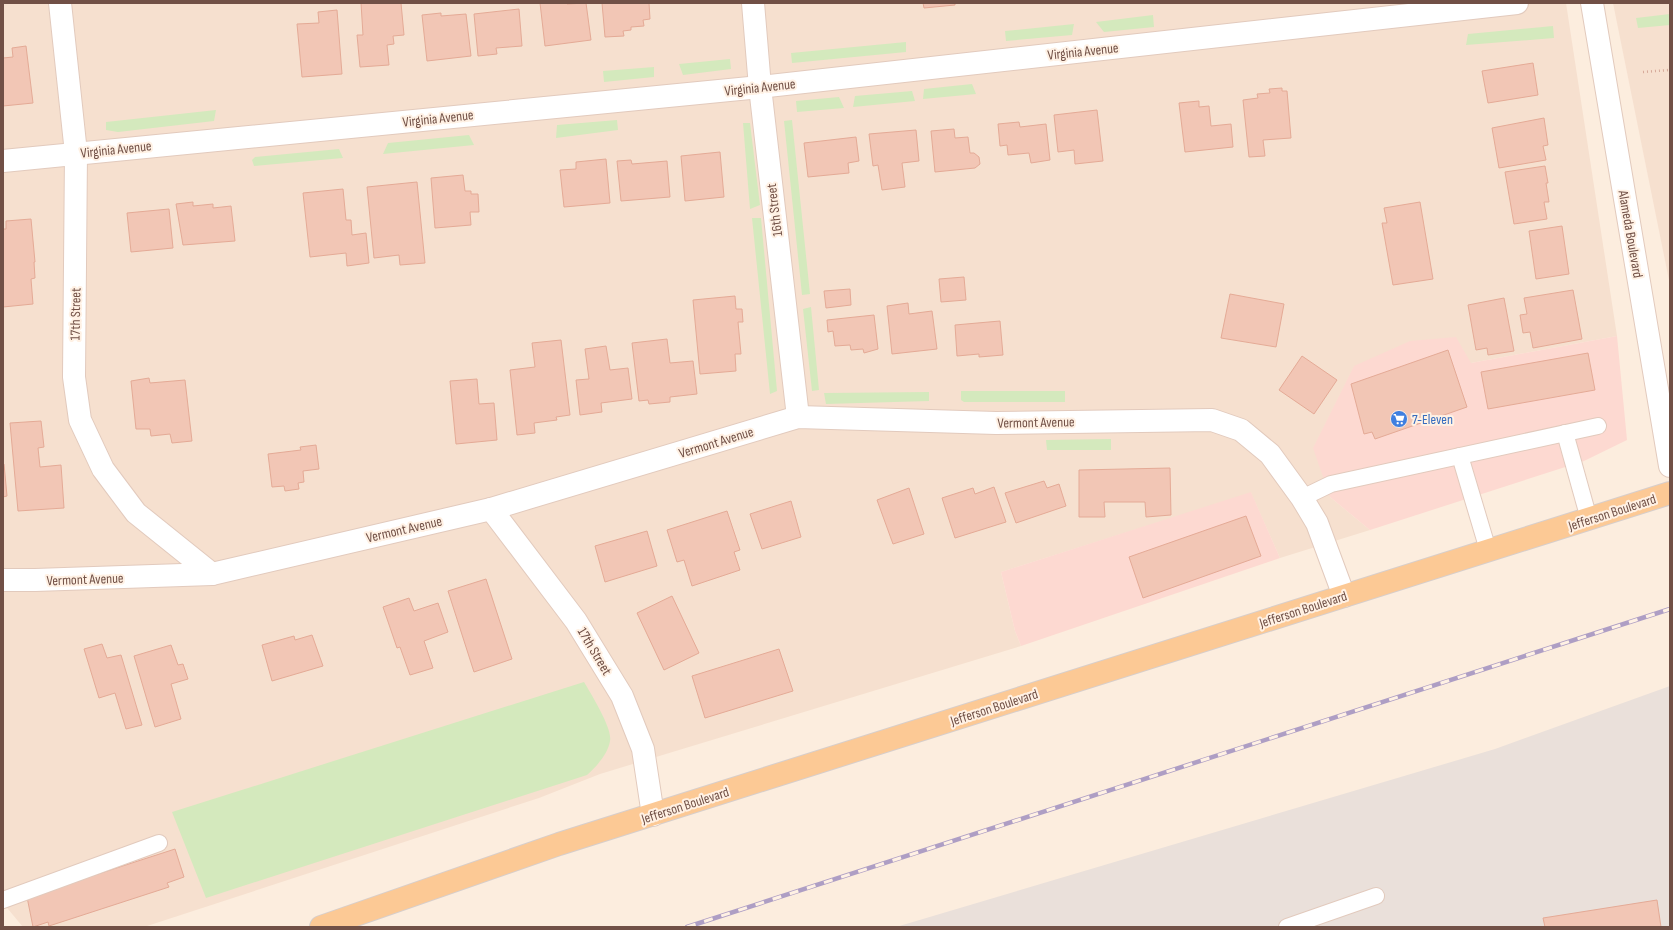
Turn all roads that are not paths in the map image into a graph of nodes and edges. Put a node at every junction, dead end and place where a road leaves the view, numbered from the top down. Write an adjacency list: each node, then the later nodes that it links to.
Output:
1 (60, 3): 6 (street, 17th Street)
2 (753, 3): 5 (street, 16th Street)
3 (1517, 3): 5 (street, Virginia Avenue)
4 (1592, 3): 12 (street, Alameda Boulevard)
5 (760, 87): 6 (street, Virginia Avenue); 8 (street, 16th Street)
6 (76, 153): 7 (street, Virginia Avenue); 18 (street, 17th Street)
7 (3, 161)
8 (798, 417): 14 (street, Vermont Avenue); 15 (street, Vermont Avenue)
9 (1598, 426): 10 (lane)
10 (1566, 433): 11 (lane); 16 (lane)
11 (1460, 456): 14 (lane); 17 (lane)
12 (1670, 466)
13 (1670, 493): 16 (main road, Jefferson Boulevard)
14 (1302, 498): 20 (street, Vermont Avenue)
15 (491, 509): 18 (street, Vermont Avenue); 21 (street, 17th Street)
16 (1589, 519): 17 (main road, Jefferson Boulevard)
17 (1488, 550): 20 (main road, Jefferson Boulevard)
18 (212, 574): 19 (street, Vermont Avenue)
19 (3, 580)
20 (1344, 596): 21 (main road, Jefferson Boulevard)
21 (653, 815): 25 (main road, Jefferson Boulevard)
22 (159, 843): 24 (lane)
23 (1376, 896): 26 (lane)
24 (3, 900)
25 (321, 927)
26 (1287, 927)

